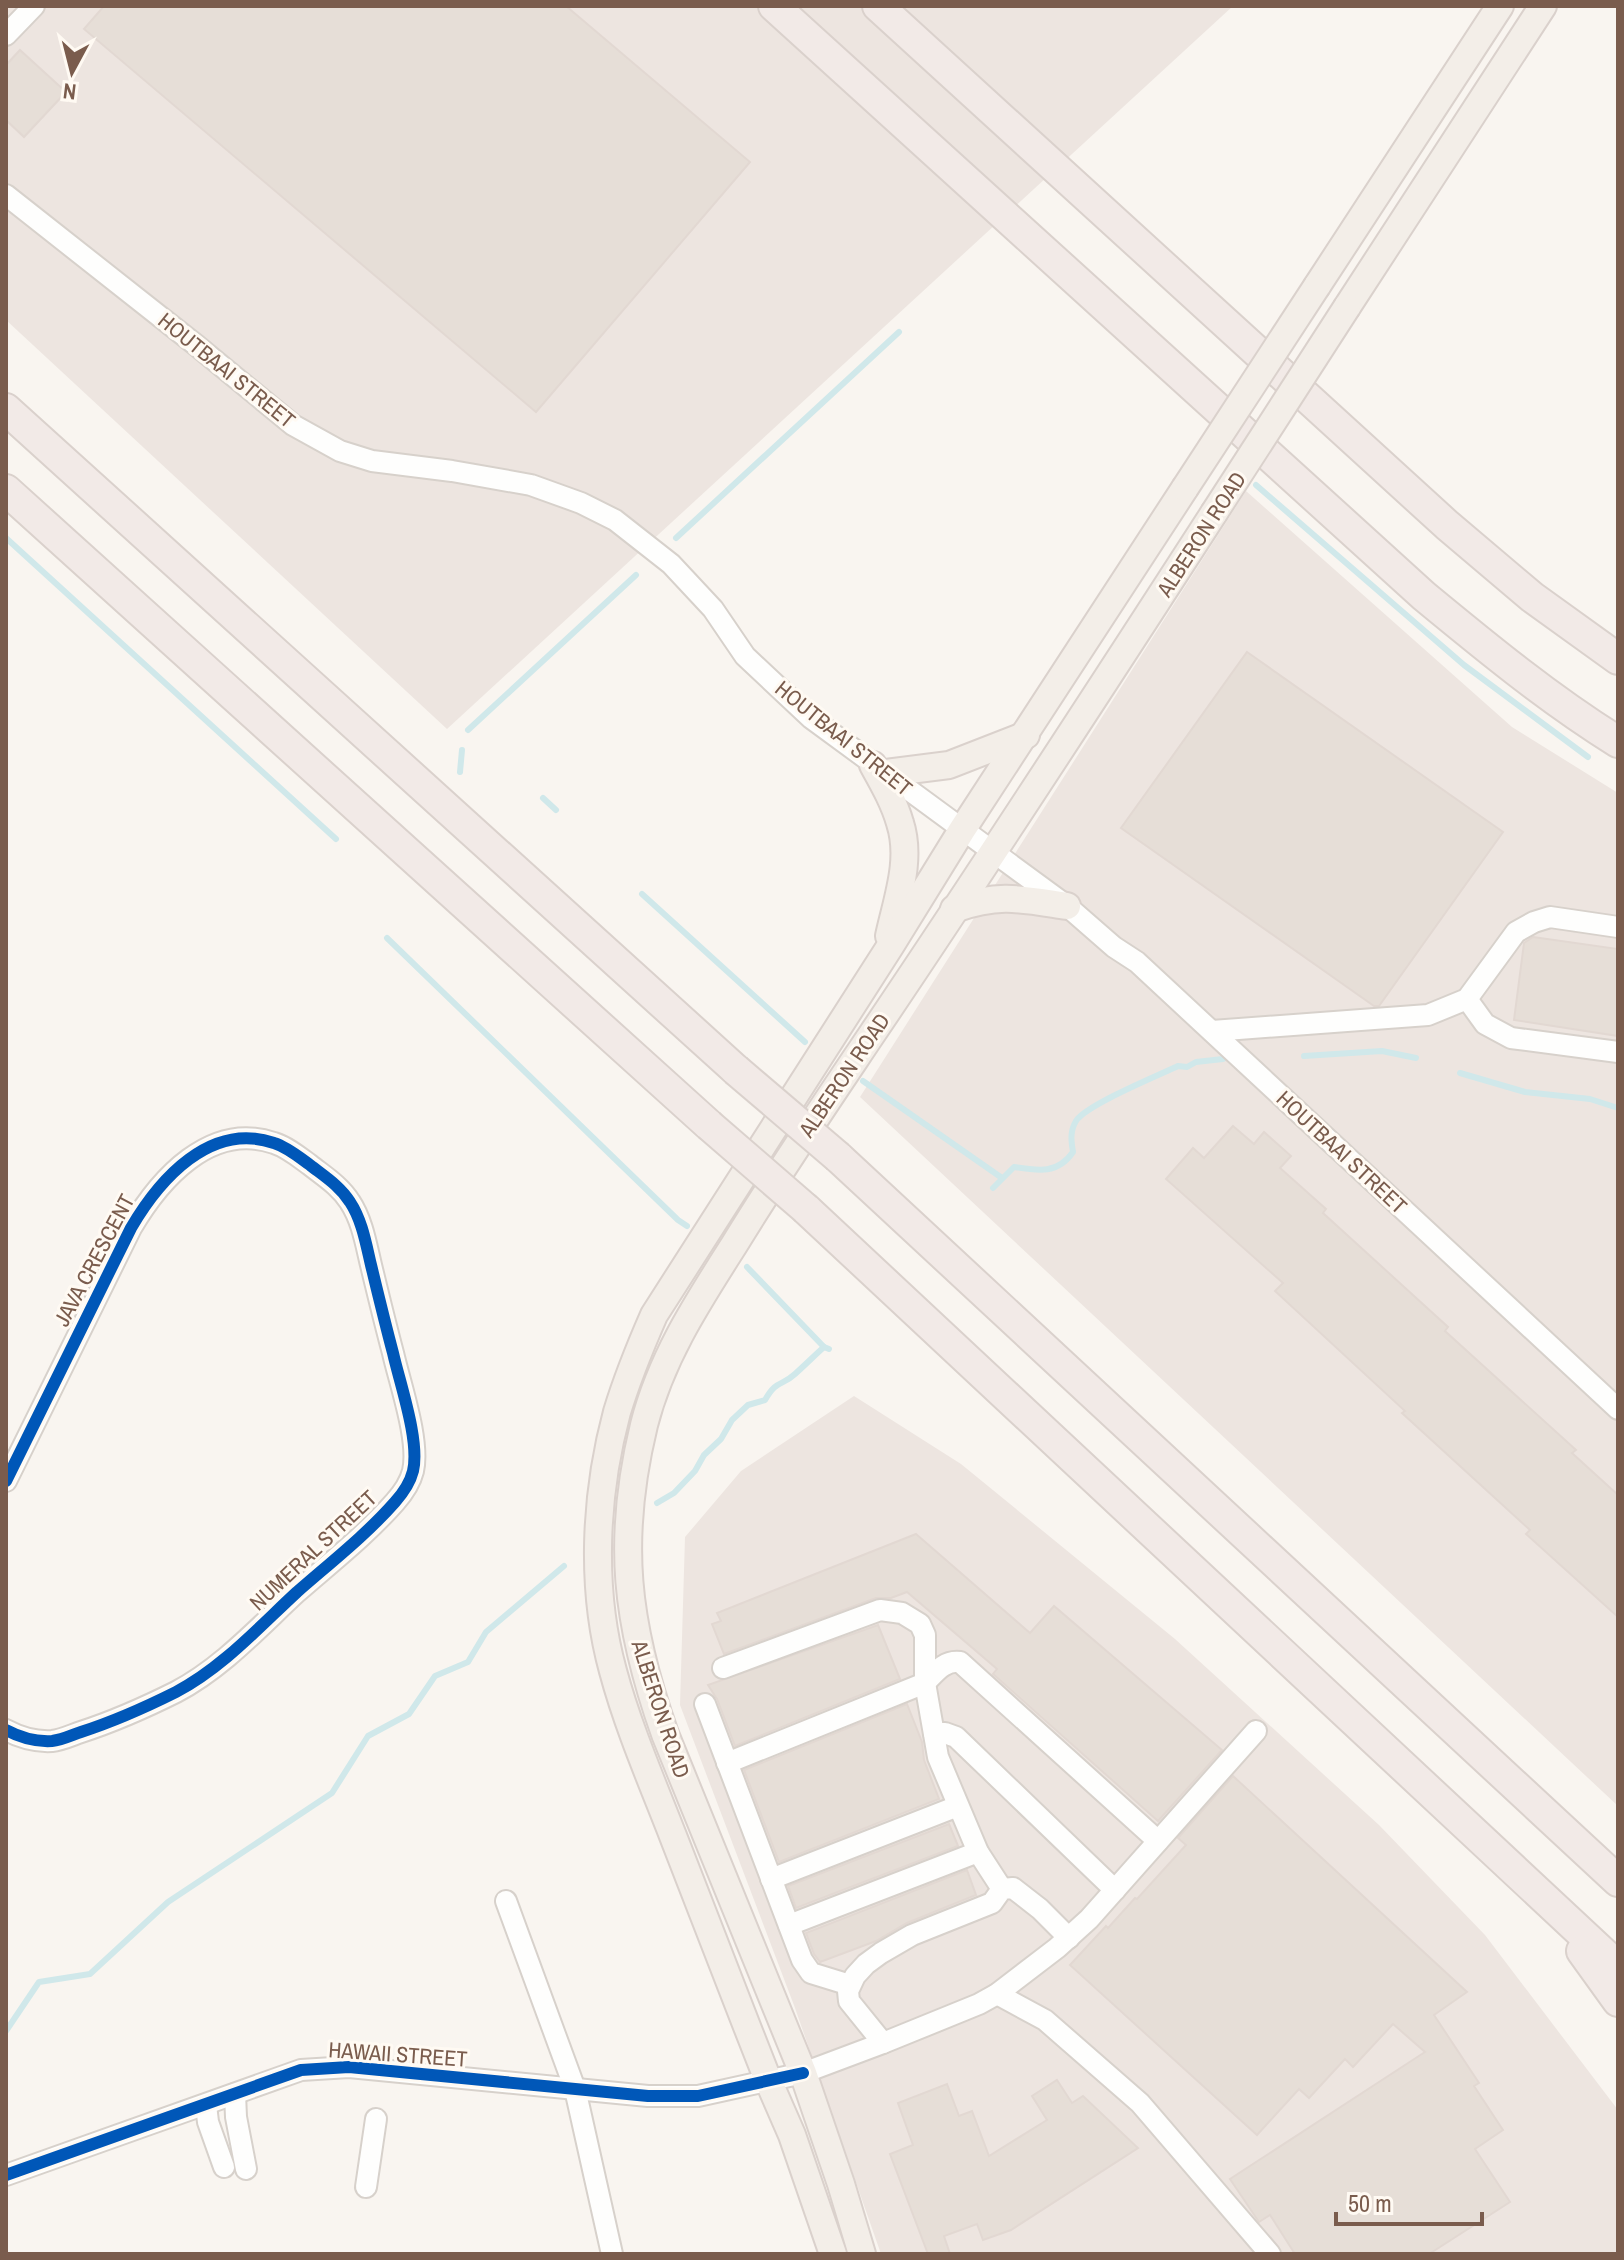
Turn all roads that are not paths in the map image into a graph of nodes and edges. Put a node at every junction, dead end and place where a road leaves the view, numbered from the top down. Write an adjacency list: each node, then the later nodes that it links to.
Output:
1 (34, 6): 6 (street)
2 (774, 6): 12 (highway)
3 (878, 6): 10 (highway)
4 (1500, 6): 11 (main road, ALBERON ROAD, bridge)
5 (1543, 6): 15 (main road, ALBERON ROAD, bridge)
6 (6, 35)
7 (6, 195): 13 (street, HOUTBAAI STREET)
8 (6, 409): 37 (highway, bridge)
9 (6, 490): 40 (highway, bridge)
10 (1618, 659)
11 (1026, 735): 13 (main road); 14 (main road, ALBERON ROAD)
12 (1618, 742)
13 (880, 769): 14 (street, HOUTBAAI STREET); 19 (main road)
14 (962, 830): 15 (street, HOUTBAAI STREET); 19 (main road, ALBERON ROAD)
15 (994, 852): 16 (street, HOUTBAAI STREET); 17 (main road, ALBERON ROAD)
16 (1067, 906): 17 (main road); 21 (street, HOUTBAAI STREET)
17 (954, 909): 49 (main road, ALBERON ROAD)
18 (1618, 927): 20 (street)
19 (885, 955): 50 (main road, ALBERON ROAD)
20 (1467, 999): 21 (street); 22 (street)
21 (1212, 1031): 24 (street, HOUTBAAI STREET)
22 (1618, 1052)
23 (392, 1349): 25 (street, JAVA CRESCENT); 29 (street, NUMERAL STREET)
24 (1618, 1409)
25 (6, 1481)
26 (723, 1668): 27 (street)
27 (925, 1683): 31 (street); 32 (street); 34 (street)
28 (705, 1704): 32 (street)
29 (6, 1730)
30 (1256, 1731): 34 (street, HAWAII STREET)
31 (934, 1733): 33 (street); 39 (street)
32 (727, 1763): 36 (street)
33 (958, 1806): 35 (street); 36 (street)
34 (1158, 1841): 39 (street, HAWAII STREET)
35 (978, 1852): 38 (street); 42 (street)
36 (771, 1879): 42 (street)
37 (1618, 1881)
38 (1002, 1889): 43 (street); 45 (street)
39 (1115, 1890): 43 (street, HAWAII STREET)
40 (1541, 1895): 44 (highway); 47 (highway)
41 (506, 1901): 51 (street)
42 (789, 1925): 45 (street)
43 (1069, 1938): 46 (street, HAWAII STREET)
44 (1618, 1967)
45 (850, 1985): 48 (street)
46 (997, 1994): 48 (street, HAWAII STREET); 62 (street)
47 (1618, 2001)
48 (883, 2043): 49 (street, HAWAII STREET)
49 (803, 2073): 50 (street, HAWAII STREET); 61 (main road, ALBERON ROAD)
50 (768, 2080): 51 (street, HAWAII STREET); 60 (main road, ALBERON ROAD)
51 (575, 2089): 52 (street, HAWAII STREET); 59 (street)
52 (235, 2094): 53 (street, HAWAII STREET); 56 (street)
53 (206, 2105): 55 (street); 57 (street, HAWAII STREET)
54 (376, 2119): 58 (street)
55 (224, 2167)
56 (246, 2169)
57 (6, 2175)
58 (366, 2187)
59 (612, 2254)
60 (833, 2254)
61 (862, 2254)
62 (1270, 2254)

